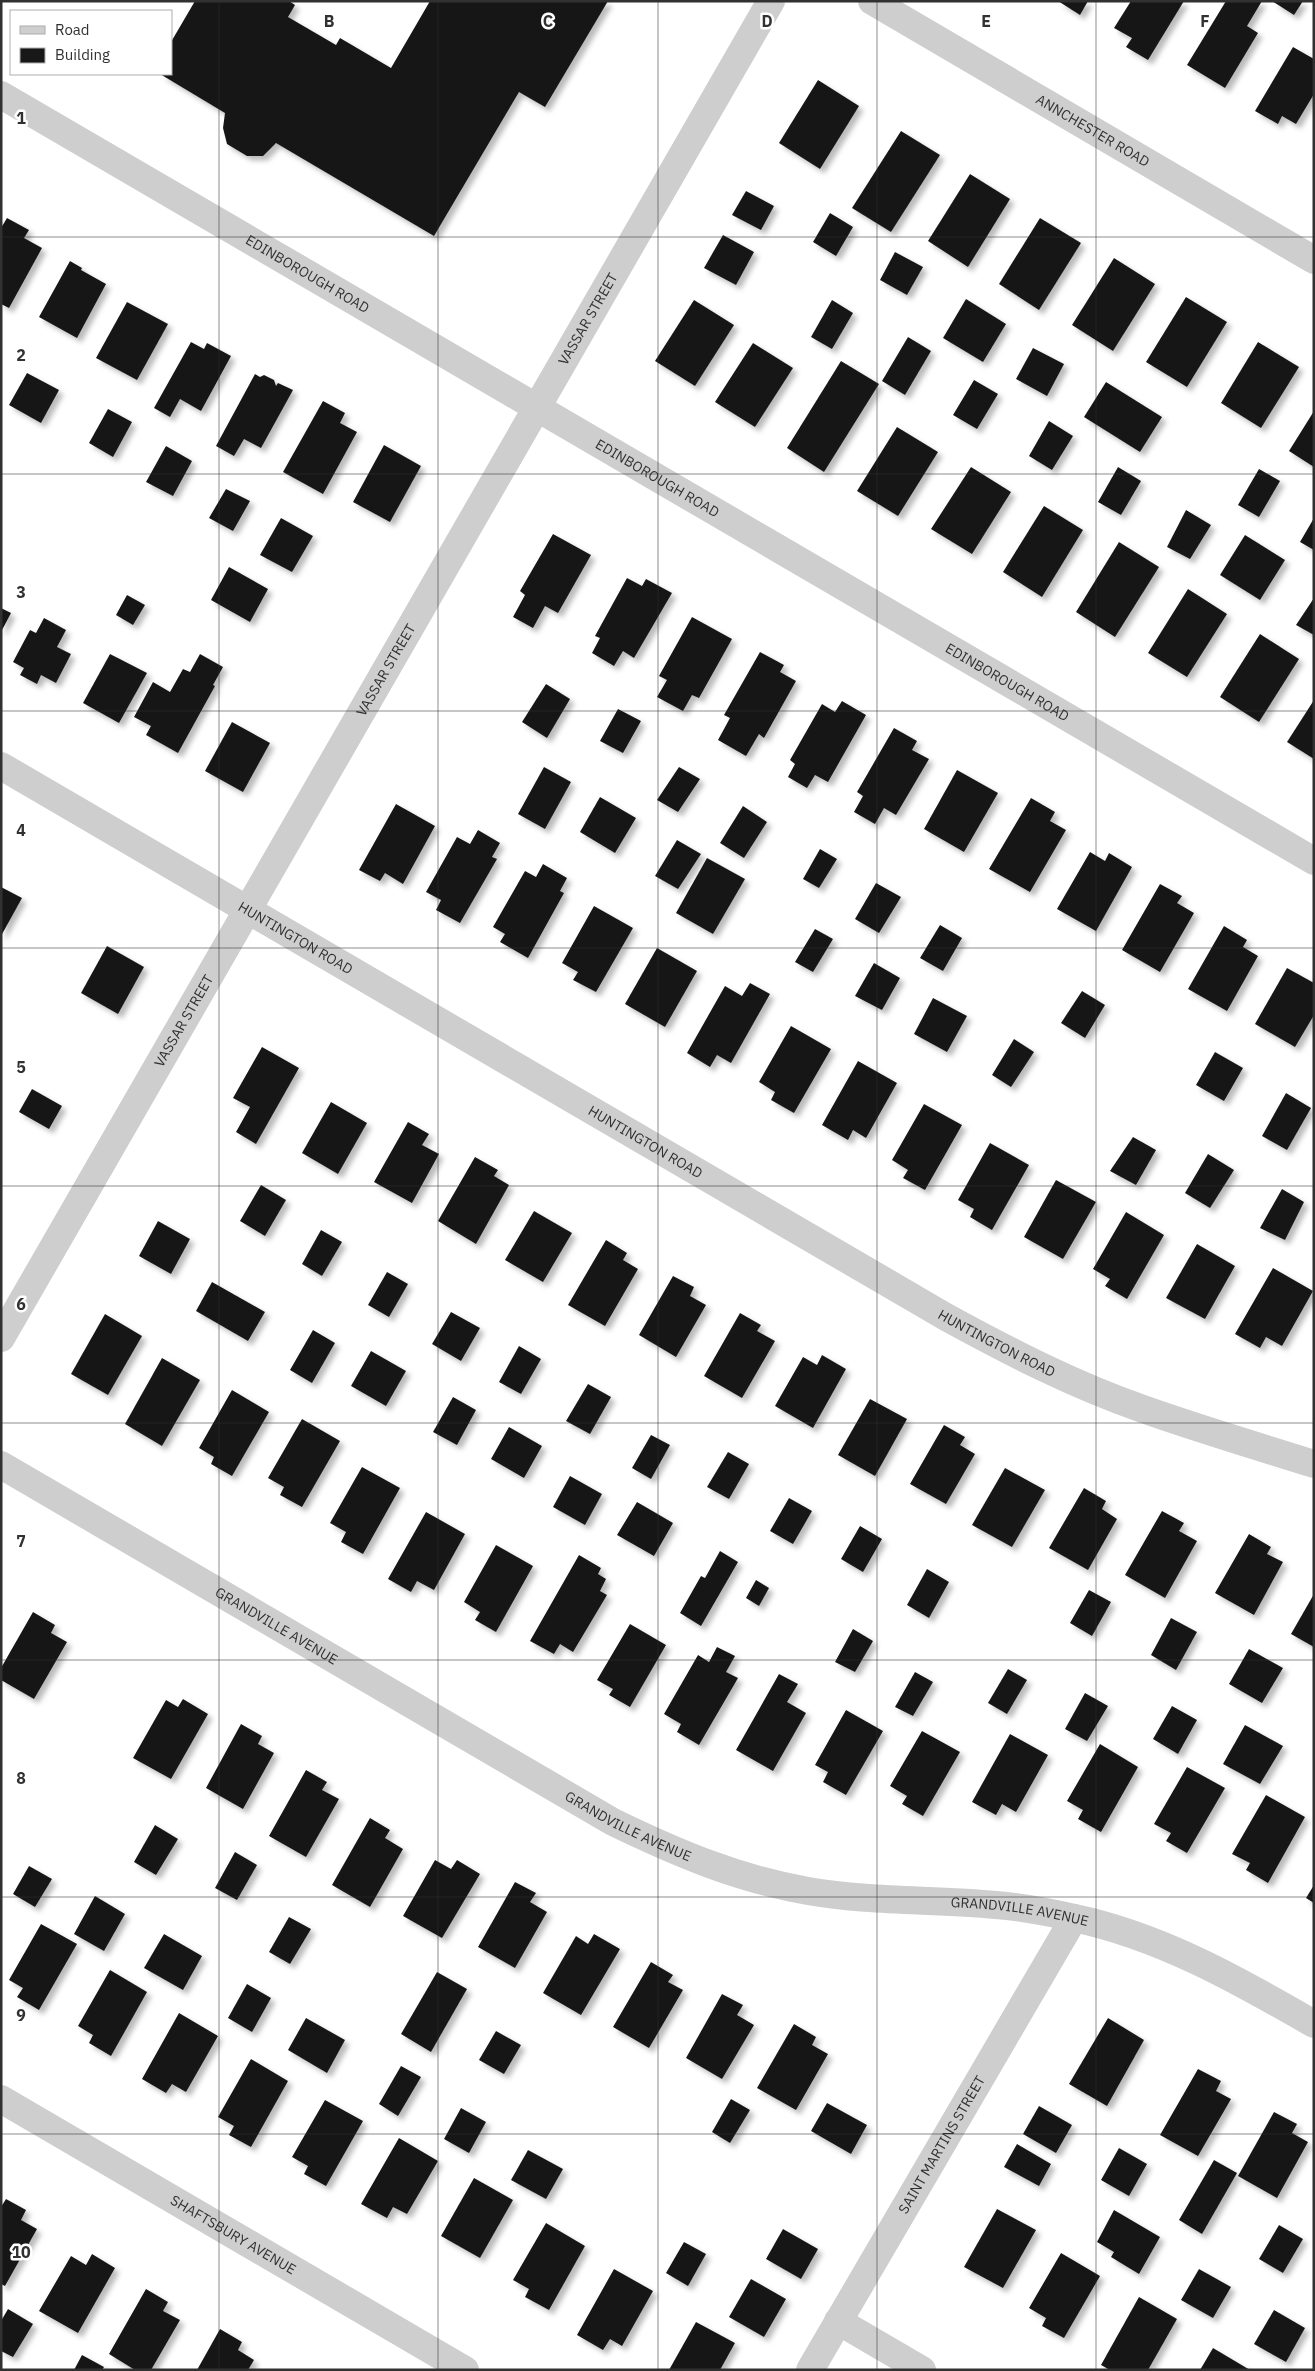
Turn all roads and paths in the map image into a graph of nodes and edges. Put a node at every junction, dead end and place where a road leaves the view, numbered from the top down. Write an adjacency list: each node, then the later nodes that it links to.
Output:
1 (771, 1): 5 (street, VASSAR STREET)
2 (872, 1): 4 (street, ANNCHESTER ROAD)
3 (1, 95): 5 (street, EDINBOROUGH ROAD)
4 (1314, 260)
5 (536, 407): 7 (street, EDINBOROUGH ROAD); 8 (street, VASSAR STREET)
6 (1, 766): 8 (street, HUNTINGTON ROAD)
7 (1314, 861)
8 (247, 910): 9 (street, VASSAR STREET); 11 (street, HUNTINGTON ROAD)
9 (1, 1338)
10 (1, 1464): 12 (street, GRANDVILLE AVENUE)
11 (1314, 1464)
12 (1074, 1918): 13 (street, GRANDVILLE AVENUE); 15 (street, SAINT MARTINS STREET)
13 (1314, 2024)
14 (1, 2099): 16 (street, SHAFTSBURY AVENUE)
15 (838, 2321): 17 (street, SAINT MARTINS STREET); 18 (street)
16 (465, 2370)
17 (810, 2370)
18 (922, 2370)

